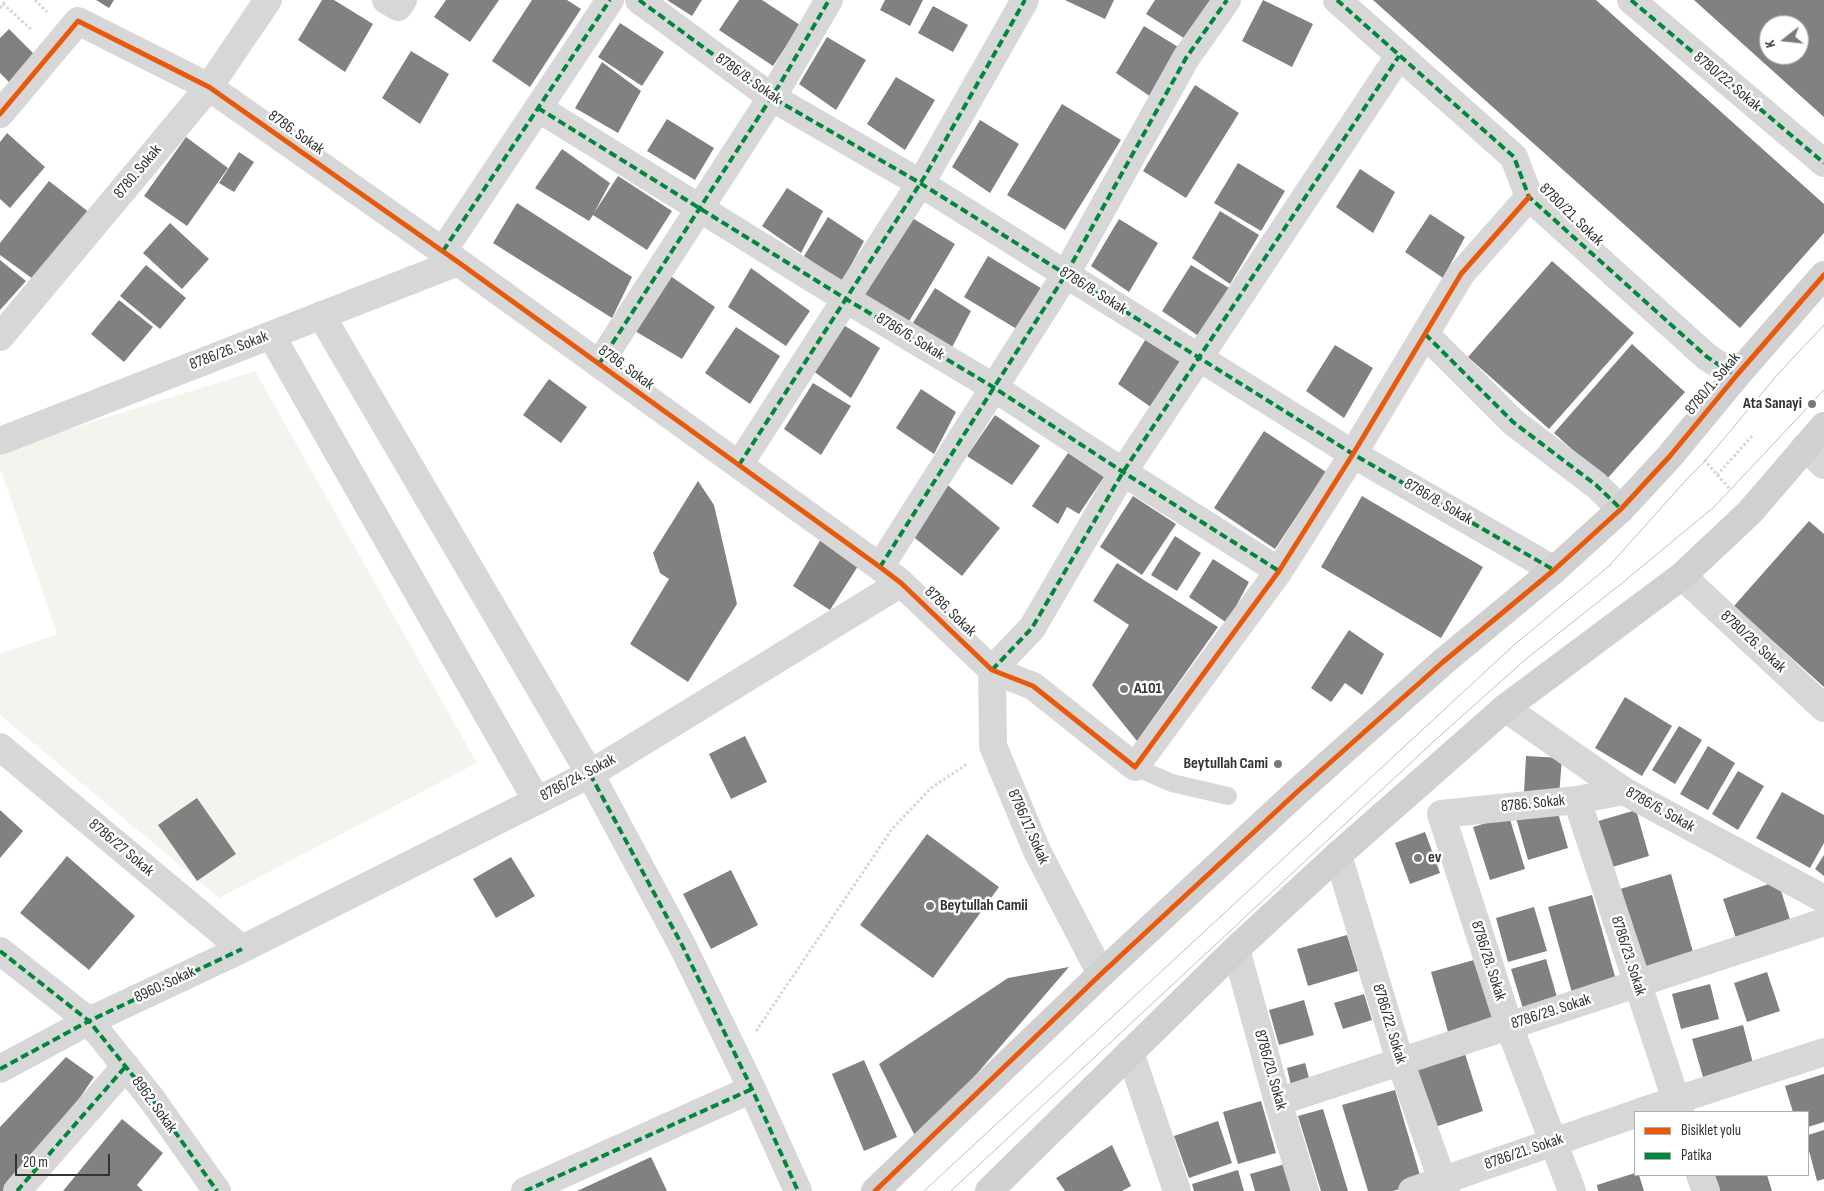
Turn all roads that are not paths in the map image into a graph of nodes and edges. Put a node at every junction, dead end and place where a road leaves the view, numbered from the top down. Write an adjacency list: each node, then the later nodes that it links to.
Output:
1 (268, 0): 12 (street, 8780. Sokak)
2 (386, 0): 3 (street)
3 (403, 0)
4 (610, 0): 14 (street)
5 (639, 0): 13 (street, 8786/8. Sokak)
6 (829, 0): 13 (street)
7 (1025, 0): 17 (street)
8 (1227, 0): 21 (street)
9 (1337, 0): 11 (street, 8780/21. Sokak)
10 (1631, 0): 16 (street, 8780/22. Sokak)
11 (1399, 56): 18 (street, 8780/21. Sokak); 28 (street)
12 (209, 87): 15 (street, 8786. Sokak); 20 (street, 8786. Sokak); 27 (street, 8780. Sokak)
13 (771, 97): 17 (street, 8786/8. Sokak); 19 (street)
14 (538, 108): 19 (street, 8786/6. Sokak); 20 (street)
15 (0, 114)
16 (1824, 163)
17 (920, 183): 21 (street, 8786/8. Sokak); 23 (street)
18 (1529, 197): 25 (street); 30 (street, 8780/21. Sokak)
19 (699, 209): 23 (street, 8786/6. Sokak); 29 (street)
20 (451, 257): 24 (street, 8786/26. Sokak); 29 (street, 8786. Sokak)
21 (1066, 274): 28 (street, 8786/8. Sokak); 31 (street)
22 (1824, 275): 30 (street, 8780/1. Sokak)
23 (846, 299): 31 (street, 8786/6. Sokak); 36 (street)
24 (321, 315): 26 (street, 8786/26. Sokak); 48 (street)
25 (1425, 334): 34 (street); 38 (street)
26 (271, 335): 33 (street, 8786/26. Sokak); 52 (street)
27 (0, 338)
28 (1200, 357): 34 (street, 8786/8. Sokak); 37 (street)
29 (599, 364): 36 (street, 8786. Sokak)
30 (1736, 376): 38 (street, 8780/1. Sokak)
31 (993, 387): 37 (street, 8786/6. Sokak); 41 (street)
32 (1824, 426): 35 (street)
33 (0, 441)
34 (1354, 454): 39 (street, 8786/8. Sokak); 40 (street)
35 (1814, 456): 42 (street)
36 (739, 465): 41 (street, 8786. Sokak)
37 (1124, 472): 40 (street, 8786/6. Sokak); 43 (street)
38 (1621, 509): 39 (street, 8780/1. Sokak)
39 (1554, 570): 60 (street, 8780/1. Sokak)
40 (1279, 571): 47 (street)
41 (891, 575): 43 (street, 8786. Sokak); 48 (street, 8786/24. Sokak)
42 (1682, 576): 44 (street); 45 (street, 8780/26. Sokak)
43 (992, 670): 47 (street, 8786. Sokak); 60 (street, 8786/17. Sokak)
44 (1504, 708): 49 (street, 8786/6. Sokak); 54 (street)
45 (1824, 708)
46 (0, 747): 57 (street, 8786/27 Sokak)
47 (1135, 767): 50 (lane, 8786. Sokak)
48 (590, 774): 52 (street, 8786/24. Sokak); 69 (street)
49 (1624, 791): 51 (street, 8786. Sokak); 55 (street, 8786/6. Sokak)
50 (1228, 796)
51 (1578, 800): 53 (street, 8786. Sokak); 61 (street, 8786/23. Sokak)
52 (537, 801): 57 (street, 8786/24. Sokak)
53 (1441, 814): 63 (street, 8786/28. Sokak)
54 (1338, 855): 58 (street); 66 (street, 8786/22. Sokak)
55 (1824, 899)
56 (1824, 922): 61 (street, 8786/29. Sokak)
57 (242, 949): 62 (street, 8960. Sokak)
58 (1236, 949): 64 (street); 70 (street, 8786/20. Sokak)
59 (0, 951): 62 (street, 8962. Sokak)
60 (1101, 974): 81 (street, 8780/1. Sokak)
61 (1637, 984): 63 (street, 8786/29. Sokak); 71 (street, 8786/23. Sokak)
62 (89, 1021): 67 (street, 8962. Sokak); 68 (street, 8960. Sokak)
63 (1509, 1026): 66 (street, 8786/29. Sokak); 74 (street, 8786/28. Sokak)
64 (1130, 1052): 82 (street); 83 (street)
65 (1824, 1052): 71 (street)
66 (1400, 1061): 70 (street, 8786/29. Sokak); 76 (street, 8786/22. Sokak)
67 (126, 1066): 77 (street, 8962. Sokak); 78 (street)
68 (0, 1069)
69 (752, 1089): 79 (street); 80 (street)
70 (1278, 1102): 84 (street, 8786/20. Sokak)
71 (1678, 1106): 72 (street)
72 (1646, 1111)
73 (1634, 1114): 74 (street, 8786/21. Sokak)
74 (1552, 1143): 76 (street, 8786/21. Sokak); 86 (street, 8786/28. Sokak)
75 (1700, 1176): 87 (street)
76 (1444, 1186): 85 (street, 8786/21. Sokak)
77 (210, 1189)
78 (17, 1191)
79 (525, 1191)
80 (798, 1191)
81 (875, 1191)
82 (989, 1191)
83 (1177, 1191)
84 (1305, 1191)
85 (1412, 1191)
86 (1572, 1191)
87 (1706, 1191)

